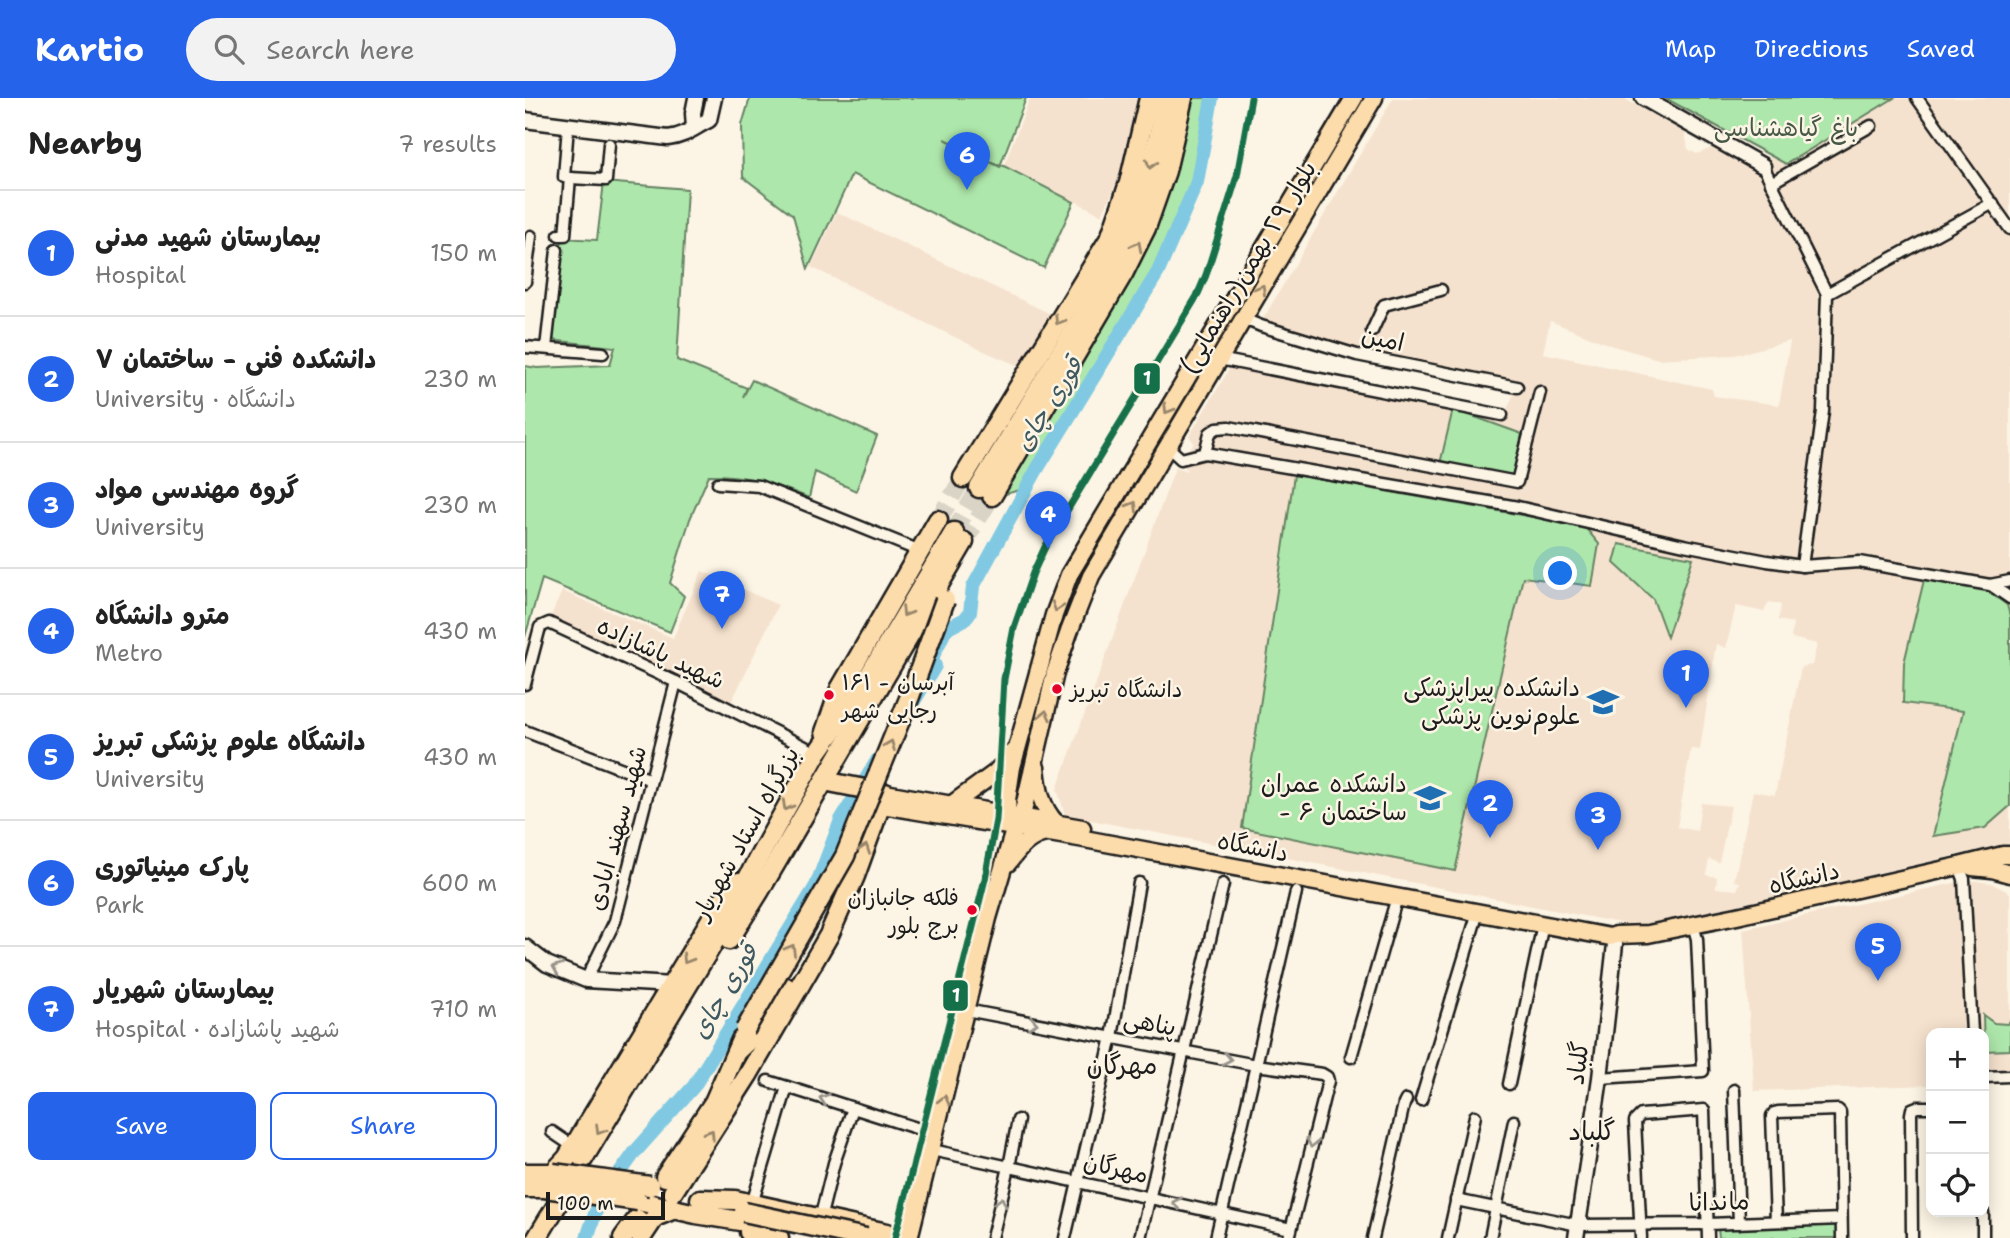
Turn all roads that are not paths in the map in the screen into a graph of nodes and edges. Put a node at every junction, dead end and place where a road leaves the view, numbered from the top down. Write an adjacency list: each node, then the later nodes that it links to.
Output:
1 (697, 98): 13 (main road)
2 (714, 98): 13 (main road)
3 (1149, 98): 22 (highway)
4 (1166, 98): 29 (highway, one-way to 29)
5 (1183, 98): 29 (highway, one-way to 5)
6 (1354, 98): 23 (main road, بلوار ٢٩ بهمن(راهنمایی))
7 (1374, 98): 25 (main road, بلوار ٢٩ بهمن(راهنمایی))
8 (1643, 98): 15 (main road)
9 (1919, 98): 18 (street)
10 (525, 120): 11 (main road)
11 (568, 126): 13 (main road); 16 (street)
12 (1871, 126): 17 (street)
13 (694, 128)
14 (609, 144): 16 (street)
15 (1763, 166): 17 (street)
16 (570, 178): 20 (street)
17 (1771, 183): 28 (street)
18 (1993, 204): 19 (street); 28 (street)
19 (2010, 229)
20 (559, 235)
21 (531, 236): 26 (street)
22 (1108, 241): 29 (highway); 41 (highway, one-way to 41)
23 (1267, 243): 25 (main road); 53 (main road, بلوار ٢٩ بهمن(راهنمایی), one-way to 53)
24 (557, 250): 33 (street)
25 (1283, 252): 30 (main road, بلوار ٢٩ بهمن(راهنمایی), one-way to 25)
26 (525, 280)
27 (1441, 290): 31 (street)
28 (1827, 294): 46 (street)
29 (1086, 309)
30 (1244, 319): 35 (main road, بلوار ٢٩ بهمن(راهنمایی)); 36 (street, امین)
31 (1372, 331)
32 (525, 346): 33 (street)
33 (546, 348): 34 (street)
34 (603, 353)
35 (1219, 359): 38 (street); 39 (main road, بلوار ٢٩ بهمن(راهنمایی))
36 (1517, 387)
37 (1541, 392): 40 (street)
38 (1502, 415)
39 (1168, 447): 40 (street); 55 (main road, بلوار ٢٩ بهمن(راهنمایی), one-way to 39)
40 (1205, 453): 46 (street)
41 (963, 478)
42 (718, 483): 45 (street)
43 (938, 520): 45 (highway)
44 (959, 537): 54 (highway, بزرگراه استاد شهریار, one-way to 54); 58 (highway); 83 (highway, one-way to 44, bridge)
45 (920, 551): 54 (highway)
46 (1802, 566): 48 (street)
47 (2010, 582): 48 (street); 49 (street)
48 (1990, 585): 49 (street)
49 (2010, 597)
50 (676, 682): 51 (street, شهید پاشازاده); 54 (street, شهید پاشازاده); 57 (street, شهید سهند ابادی)
51 (525, 684)
52 (525, 732): 57 (street)
53 (1017, 749): 56 (main road, بلوار ٢٩ بهمن(راهنمایی)); 60 (main road)
54 (817, 753): 64 (highway, بزرگراه استاد شهریار, one-way to 64)
55 (1033, 764): 56 (main road); 61 (main road, بلوار ٢٩ بهمن(راهنمایی)); 62 (main road)
56 (1012, 767): 61 (main road, بلوار ٢٩ بهمن(راهنمایی))
57 (651, 780): 78 (street, شهید سهند ابادی)
58 (824, 781): 59 (highway); 97 (highway)
59 (883, 799): 60 (main road, دانشگاه); 61 (main road, دانشگاه); 68 (highway, one-way to 59)
60 (951, 805): 61 (main road, دانشگاه)
61 (1015, 819): 62 (main road, دانشگاه); 66 (main road)
62 (1052, 828): 66 (main road); 72 (main road, دانشگاه); 76 (main road, دانشگاه)
63 (2010, 855): 65 (main road, دانشگاه)
64 (755, 864): 79 (highway, one-way to 79); 97 (highway, بزرگراه استاد شهریار)
65 (1959, 866): 67 (main road, دانشگاه); 75 (main road, دانشگاه); 81 (street)
66 (1002, 871): 80 (main road)
67 (2010, 874)
68 (855, 876): 83 (highway); 110 (highway, one-way to 68)
69 (1139, 883): 82 (street)
70 (1223, 884): 84 (street)
71 (1296, 892): 86 (street)
72 (1397, 897): 73 (main road, دانشگاه); 85 (street)
73 (1478, 912): 74 (main road, دانشگاه); 95 (street)
74 (1543, 924): 76 (main road, دانشگاه); 91 (street)
75 (1693, 925): 76 (main road, دانشگاه); 89 (street)
76 (1616, 935): 89 (main road, گلباد)
77 (525, 947): 78 (main road, one-way to 77)
78 (586, 980): 79 (main road)
79 (672, 985): 104 (highway)
80 (966, 1010): 82 (street, پناهی, one-way to 82); 103 (main road, one-way to 80)
81 (1972, 1028)
82 (1112, 1037): 84 (street, پناهی); 108 (street)
83 (737, 1051): 110 (highway)
84 (1184, 1051): 86 (street, پناهی, one-way to 86); 111 (street)
85 (1351, 1057)
86 (1256, 1065): 117 (street); 128 (street, پناهی, one-way to 128)
87 (2010, 1076): 88 (street)
88 (1989, 1077)
89 (1600, 1078): 127 (main road, گلباد)
90 (768, 1081): 92 (street, مهرگان)
91 (1509, 1084)
92 (787, 1087): 98 (street, مهرگان, one-way to 92); 116 (street)
93 (1734, 1090): 123 (street)
94 (1406, 1100): 141 (street)
95 (1421, 1100)
96 (1926, 1107): 147 (street)
97 (614, 1108): 104 (highway, بزرگراه استاد شهریار, one-way to 104)
98 (853, 1108): 103 (street, مهرگان); 120 (street)
99 (1475, 1116): 112 (street)
100 (1018, 1120): 105 (street)
101 (1514, 1121): 115 (street)
102 (552, 1132): 104 (street)
103 (933, 1142): 105 (street, مهرگان); 136 (main road)
104 (578, 1153): 107 (highway)
105 (1009, 1167): 108 (street, مهرگان); 137 (street, one-way to 105)
106 (525, 1173): 107 (highway)
107 (549, 1181): 109 (highway); 110 (highway, bridge); 110 (highway, bridge)
108 (1079, 1181): 111 (street, مهرگان); 138 (street)
109 (525, 1188)
110 (666, 1191): 114 (highway); 131 (highway)
111 (1150, 1197): 117 (street, مهرگان, one-way to 111); 139 (street)
112 (1456, 1200): 115 (street, ماندانا); 142 (street)
113 (557, 1205): 129 (highway)
114 (698, 1207): 116 (highway); 132 (highway)
115 (1496, 1209): 127 (street, ماندانا); 143 (street)
116 (746, 1212): 120 (highway); 133 (highway); 134 (highway, bridge)
117 (1222, 1213): 128 (street, مهرگان); 140 (street)
118 (1983, 1217): 148 (street)
119 (636, 1219): 130 (highway)
120 (820, 1219): 126 (highway)
121 (1841, 1219): 122 (street, ماندانا); 122 (street); 146 (street)
122 (1776, 1221): 123 (street, ماندانا)
123 (1739, 1223): 125 (street, ماندانا)
124 (1640, 1224): 125 (street, ماندانا); 125 (street); 127 (street, ماندانا); 144 (street)
125 (1708, 1224): 145 (street)
126 (852, 1232): 135 (highway)
127 (1577, 1232)
128 (1290, 1233)
129 (537, 1238)
130 (623, 1238)
131 (641, 1238)
132 (779, 1238)
133 (825, 1238)
134 (866, 1238)
135 (886, 1238)
136 (909, 1238)
137 (992, 1238)
138 (1065, 1238)
139 (1140, 1238)
140 (1216, 1238)
141 (1373, 1238)
142 (1448, 1238)
143 (1490, 1238)
144 (1641, 1238)
145 (1708, 1238)
146 (1842, 1238)
147 (1912, 1238)
148 (1983, 1238)

